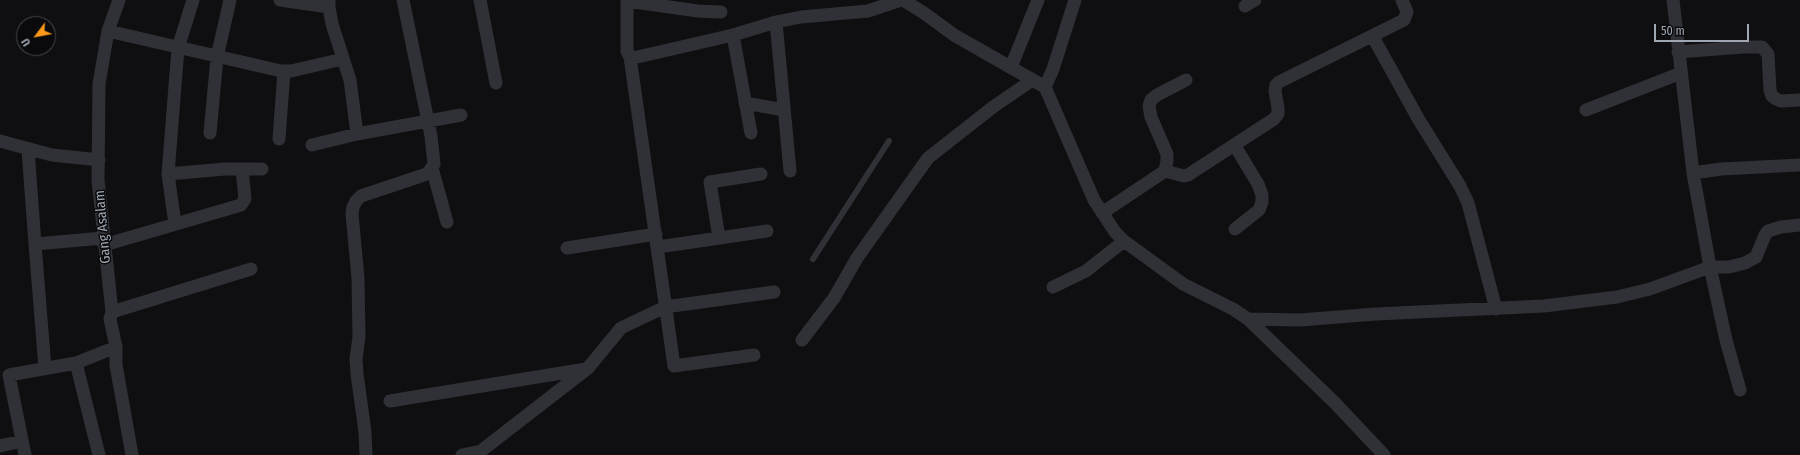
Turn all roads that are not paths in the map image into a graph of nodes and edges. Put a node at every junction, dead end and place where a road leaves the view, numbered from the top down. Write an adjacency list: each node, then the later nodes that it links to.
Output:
1 (119, 0): 17 (street, Gang Asalam)
2 (193, 0): 20 (street)
3 (230, 0): 22 (street)
4 (280, 0): 13 (street)
5 (403, 0): 37 (street)
6 (480, 0): 30 (street)
7 (627, 0): 14 (street); 23 (street)
8 (902, 0): 16 (street); 25 (street)
9 (1038, 0): 25 (street)
10 (1075, 0): 31 (street)
11 (1402, 0): 19 (street)
12 (1673, 0): 21 (street)
13 (329, 3): 24 (street)
14 (698, 6): 15 (street)
15 (721, 12)
16 (776, 22): 18 (street); 34 (street)
17 (108, 31): 20 (street); 47 (street, Gang Asalam)
18 (733, 34): 23 (street); 33 (street)
19 (1373, 37): 45 (street); 76 (street)
20 (178, 48): 22 (street); 55 (street)
21 (1678, 52): 27 (street); 32 (street)
22 (217, 56): 26 (street); 38 (street)
23 (630, 57): 63 (street)
24 (343, 59): 26 (street); 40 (street)
25 (1011, 68): 29 (street)
26 (284, 71): 41 (street)
27 (1681, 72): 35 (street); 54 (street)
28 (1186, 80): 53 (street)
29 (1031, 81): 31 (street); 79 (street)
30 (496, 83)
31 (1045, 87): 57 (street)
32 (1800, 100)
33 (745, 103): 34 (street); 39 (street)
34 (784, 110): 52 (street)
35 (1586, 110)
36 (461, 116): 37 (street)
37 (427, 120): 40 (street); 49 (street)
38 (210, 133)
39 (751, 133)
40 (357, 134): 44 (street)
41 (279, 139)
42 (0, 141): 46 (street)
43 (889, 141): 70 (lane)
44 (312, 145)
45 (1235, 146): 53 (street); 61 (street)
46 (28, 150): 47 (street); 67 (street)
47 (99, 160): 66 (street, Gang Asalam)
48 (1800, 165): 54 (street)
49 (432, 168): 58 (street); 92 (street)
50 (242, 169): 51 (street); 55 (street); 59 (street)
51 (262, 169)
52 (790, 171)
53 (1165, 171): 57 (street)
54 (1693, 173): 71 (street)
55 (168, 174): 59 (street)
56 (761, 174): 64 (street)
57 (1102, 213): 65 (street)
58 (447, 222)
59 (175, 224): 66 (street)
60 (1800, 226): 71 (street)
61 (1235, 229)
62 (767, 231): 64 (street)
63 (656, 234): 68 (street); 69 (street)
64 (719, 238): 68 (street)
65 (1124, 241): 73 (street); 78 (street)
66 (104, 242): 67 (street); 77 (street, Gang Asalam)
67 (35, 244): 83 (street)
68 (658, 247): 75 (street)
69 (566, 248)
70 (813, 259)
71 (1710, 267): 76 (street); 85 (street)
72 (251, 269): 77 (street)
73 (1053, 287)
74 (774, 292): 75 (street)
75 (665, 307): 81 (street); 84 (street)
76 (1496, 309): 78 (street)
77 (112, 312): 80 (street, Gang Asalam)
78 (1248, 319): 94 (street)
79 (802, 340)
80 (116, 347): 82 (street); 89 (street, Gang Asalam)
81 (754, 355)
82 (76, 363): 83 (street); 91 (street)
83 (45, 368): 87 (street)
84 (588, 368): 86 (street); 93 (street)
85 (1740, 390)
86 (390, 402)
87 (22, 441): 88 (street); 90 (street)
88 (0, 446)
89 (134, 454)
90 (25, 455)
91 (99, 455)
92 (366, 455)
93 (462, 455)
94 (1384, 455)

